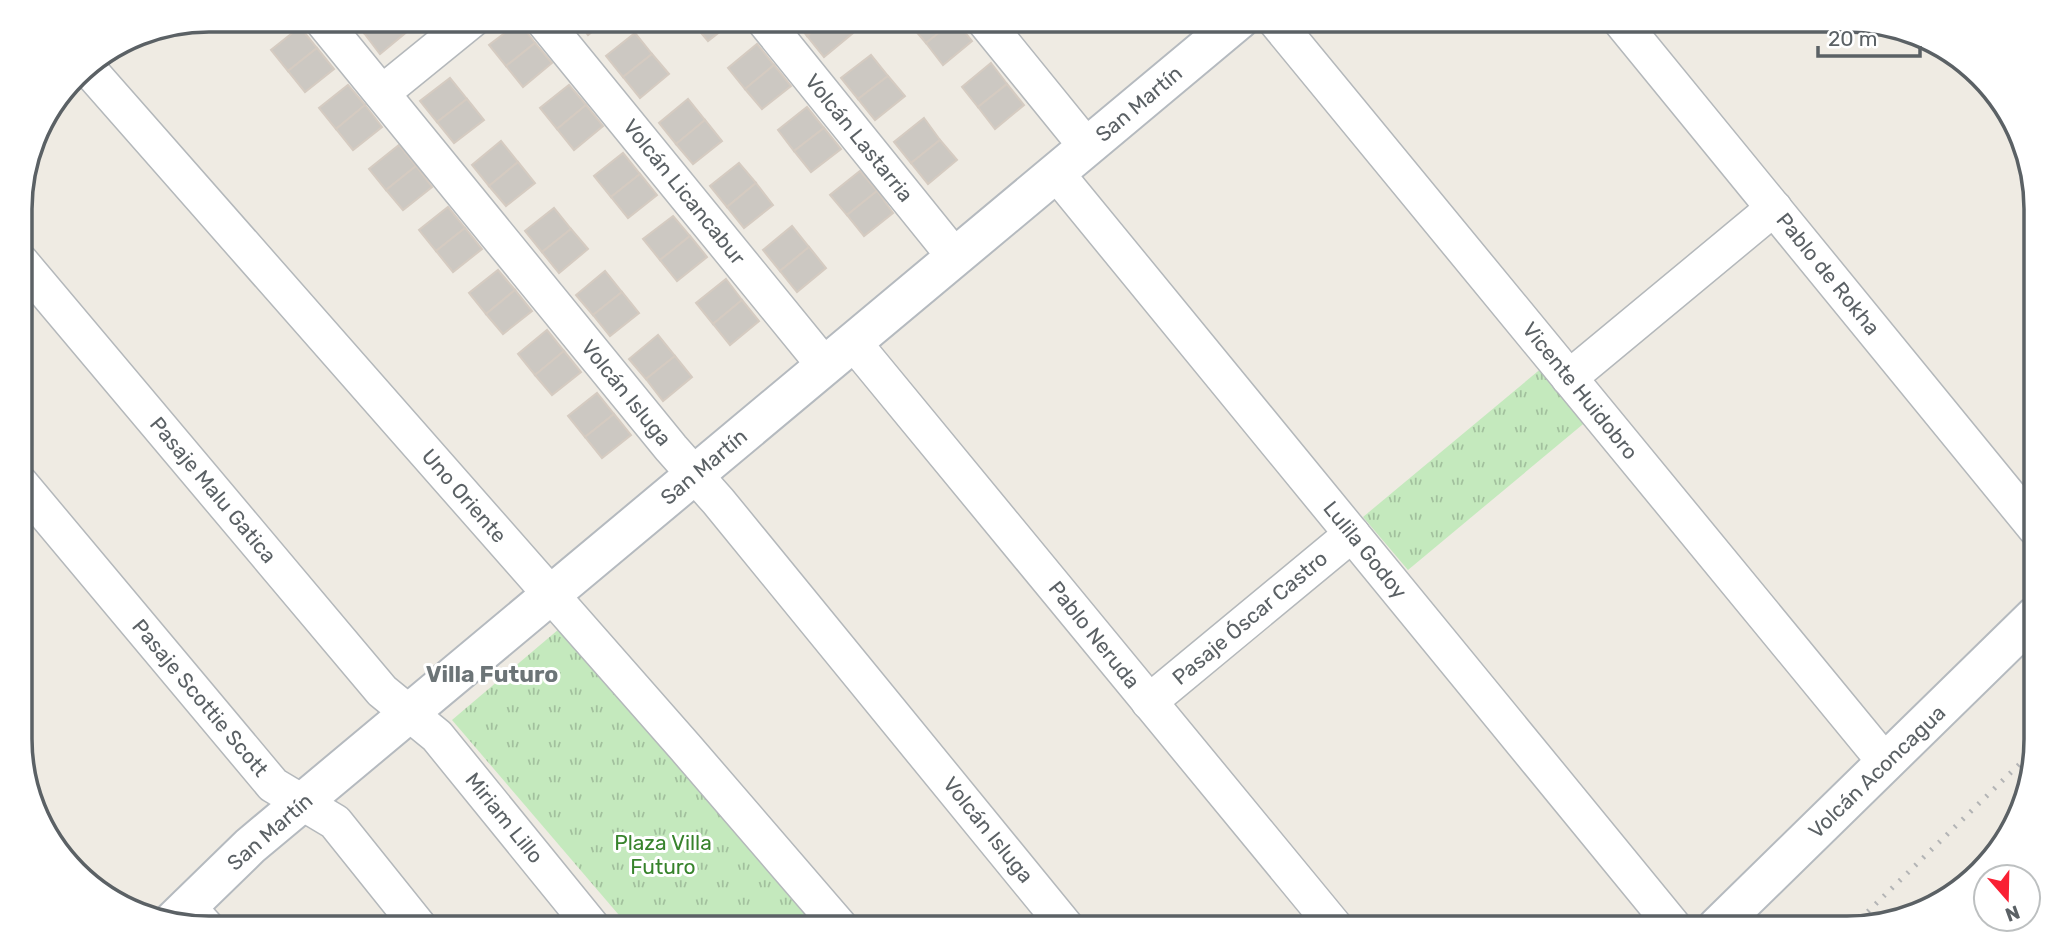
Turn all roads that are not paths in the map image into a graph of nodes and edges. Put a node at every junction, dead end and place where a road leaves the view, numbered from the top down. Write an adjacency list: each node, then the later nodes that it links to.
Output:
1 (332, 32): 10 (street, Volcán Isluga)
2 (457, 32): 10 (street)
3 (554, 32): 16 (street, Volcán Licancabur)
4 (773, 32): 14 (street, Volcán Lastarria)
5 (994, 32): 11 (street)
6 (1212, 32): 11 (street, San Martín)
7 (1285, 32): 17 (street, Vicente Huidobro)
8 (1630, 32): 13 (street, Pablo de Rokha)
9 (93, 74): 22 (street, Uno Oriente)
10 (382, 93): 18 (street, Volcán Isluga)
11 (1087, 147): 12 (street, San Martín)
12 (1056, 173): 14 (street, San Martín); 21 (street, Lulila Godoy)
13 (1774, 208): 17 (street); 20 (street, Pablo de Rokha)
14 (955, 257): 16 (street, San Martín)
15 (32, 275): 25 (street, Pasaje Malu Gatica)
16 (839, 354): 18 (street, San Martín); 24 (street, Pablo Neruda)
17 (1569, 378): 26 (street, Vicente Huidobro)
18 (695, 475): 22 (street, San Martín); 29 (street, Volcán Isluga)
19 (32, 497): 27 (street, Pasaje Scottie Scott)
20 (2024, 514)
21 (1352, 534): 24 (street, Pasaje Óscar Castro); 31 (street, Lulila Godoy)
22 (551, 595): 25 (street, San Martín); 35 (street, Uno Oriente)
23 (2024, 627): 26 (street, Volcán Aconcagua)
24 (1149, 702): 30 (street, Pablo Neruda)
25 (410, 714): 27 (street, San Martín); 34 (street, Miriam Lillo)
26 (1886, 763): 32 (street, Volcán Aconcagua)
27 (303, 803): 28 (street, San Martín); 33 (street, Pasaje Scottie Scott)
28 (192, 914)
29 (1057, 915)
30 (1325, 915)
31 (1664, 915)
32 (1729, 915)
33 (410, 916)
34 (583, 916)
35 (830, 916)

